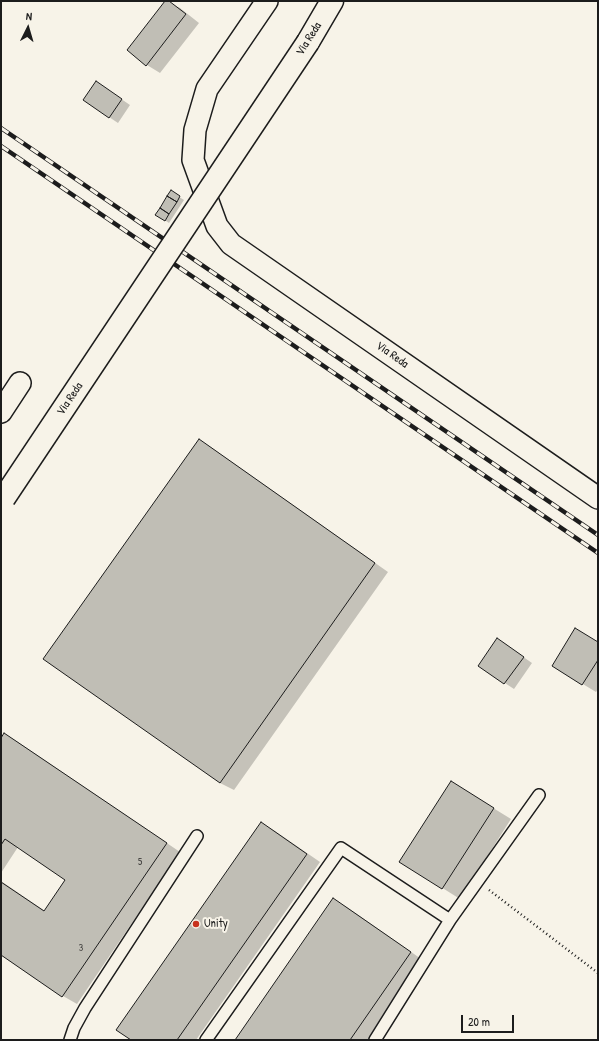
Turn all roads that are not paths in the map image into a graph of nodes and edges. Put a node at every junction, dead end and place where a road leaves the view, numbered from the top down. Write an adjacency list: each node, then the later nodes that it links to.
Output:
1 (267, 1): 5 (street, Via Reda)
2 (332, 1): 6 (street, Via Reda, bridge)
3 (20, 383): 4 (street)
4 (1, 412)
5 (598, 498)
6 (2, 500)
7 (539, 794): 9 (lane)
8 (197, 836): 10 (lane)
9 (450, 920): 11 (lane); 12 (lane)
10 (70, 1040)
11 (206, 1040)
12 (375, 1040)

